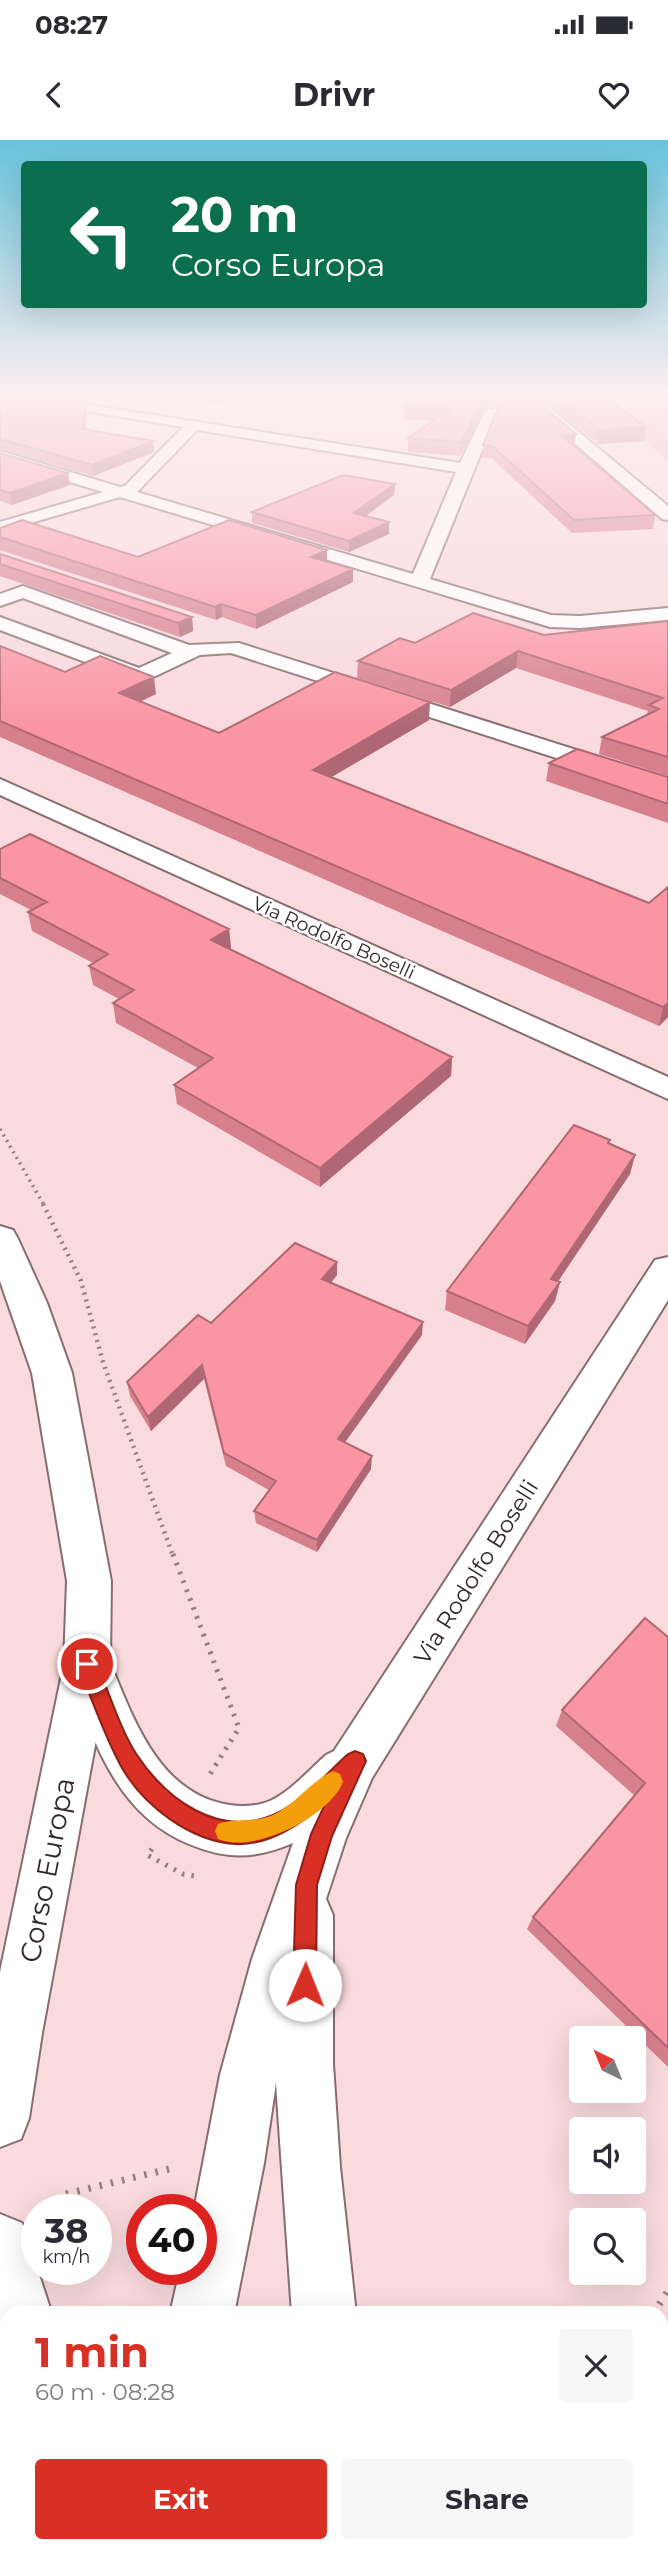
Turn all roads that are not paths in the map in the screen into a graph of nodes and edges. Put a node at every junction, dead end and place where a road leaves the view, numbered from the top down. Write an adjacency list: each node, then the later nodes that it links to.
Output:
1 (84, 504): 4 (street)
2 (158, 504): 5 (street)
3 (451, 504): 5 (street)
4 (0, 527)
5 (420, 581): 7 (street)
6 (0, 600): 11 (street)
7 (668, 614)
8 (0, 623): 11 (street)
9 (212, 628): 10 (street)
10 (232, 647): 11 (street); 13 (street)
11 (190, 652)
12 (0, 786): 14 (street, Via Rodolfo Boselli)
13 (668, 787)
14 (668, 1089)
15 (0, 1239): 17 (street, Corso Europa)
16 (668, 1270): 18 (street, Via Rodolfo Boselli)
17 (87, 1664): 18 (street, Corso Europa); 20 (street, Corso Europa)
18 (355, 1761): 19 (street, Via Rodolfo Boselli)
19 (306, 1885): 23 (street, Via Rodolfo Boselli); 24 (street, Via Rodolfo Boselli)
20 (0, 2118)
21 (0, 2245): 22 (street)
22 (17, 2306)
23 (204, 2306)
24 (323, 2306)

